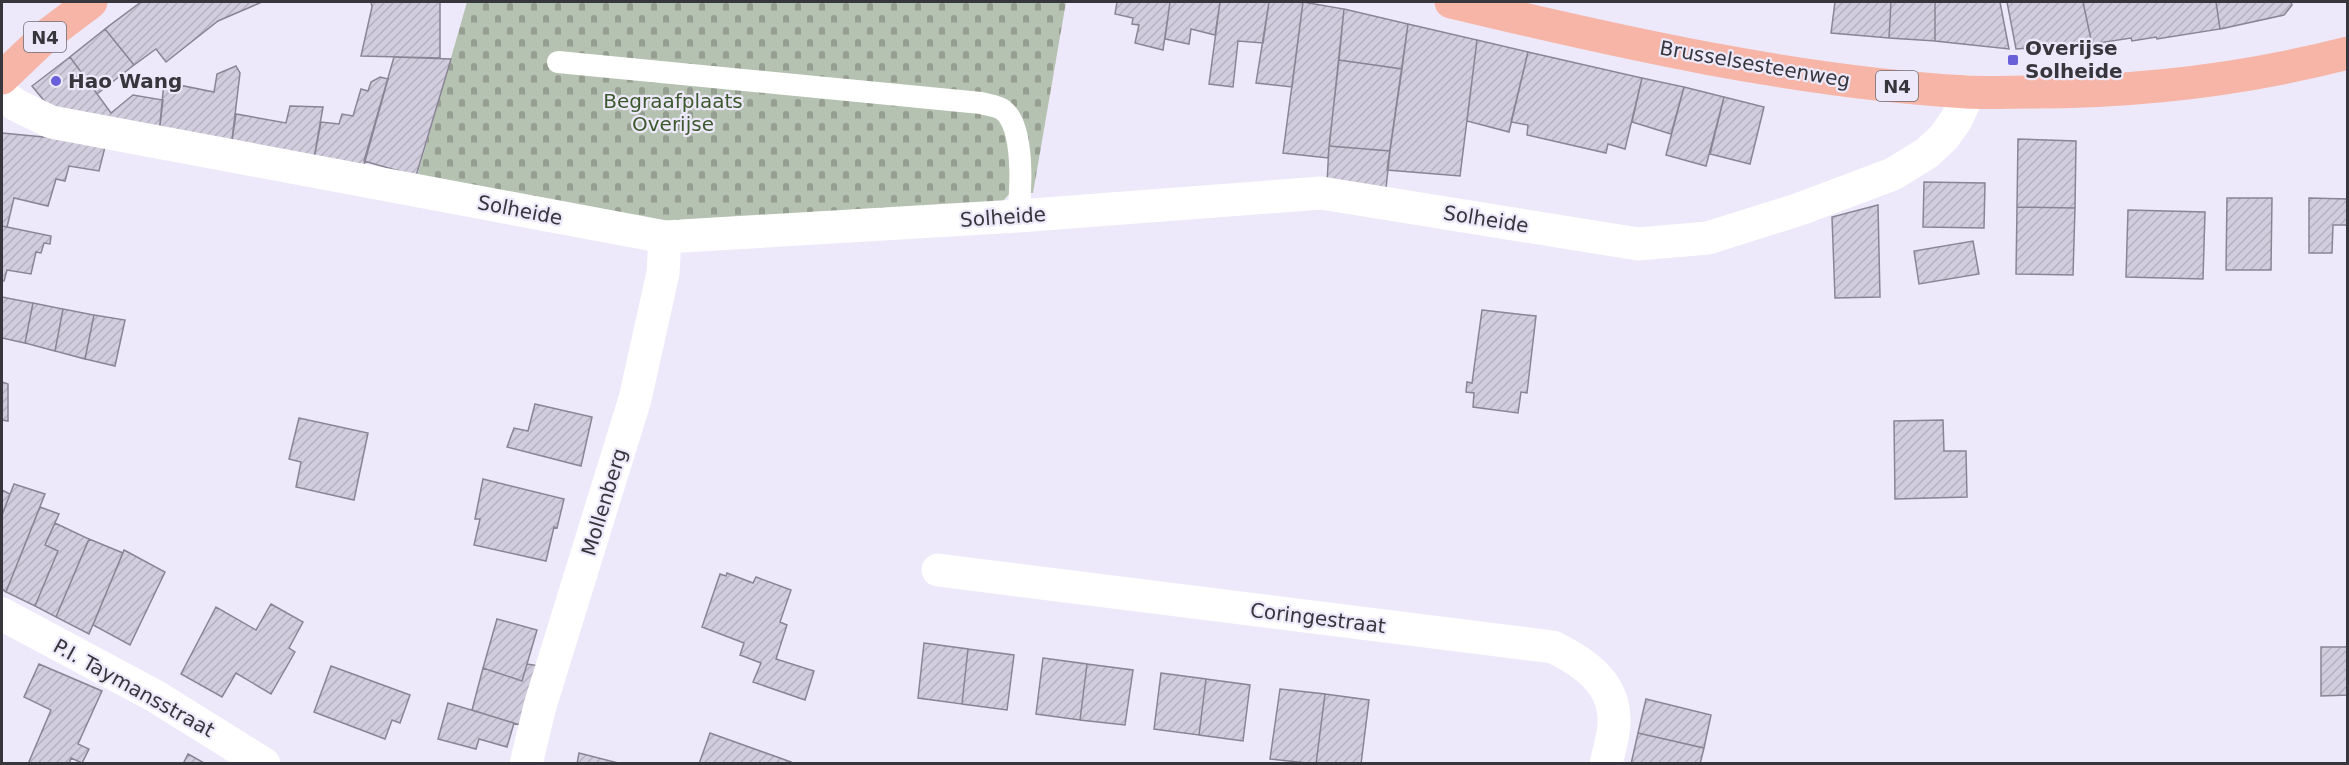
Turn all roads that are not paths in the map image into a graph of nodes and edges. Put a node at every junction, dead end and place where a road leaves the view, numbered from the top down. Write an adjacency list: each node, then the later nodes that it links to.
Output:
1 (91, 2): 5 (main road, N4)
2 (1451, 2): 6 (main road, Brusselsesteenweg / N4)
3 (2348, 53): 6 (main road, Brusselsesteenweg / N4)
4 (558, 62): 8 (lane)
5 (2, 78)
6 (1969, 92): 8 (street, Solheide)
7 (2, 95): 9 (street, Solheide)
8 (1018, 216): 9 (street, Solheide)
9 (665, 237): 13 (street, Mollenberg)
10 (938, 570): 14 (street, Coringestraat)
11 (2, 615): 12 (street, P.I. Taymansstraat)
12 (264, 764)
13 (526, 764)
14 (1606, 764)

